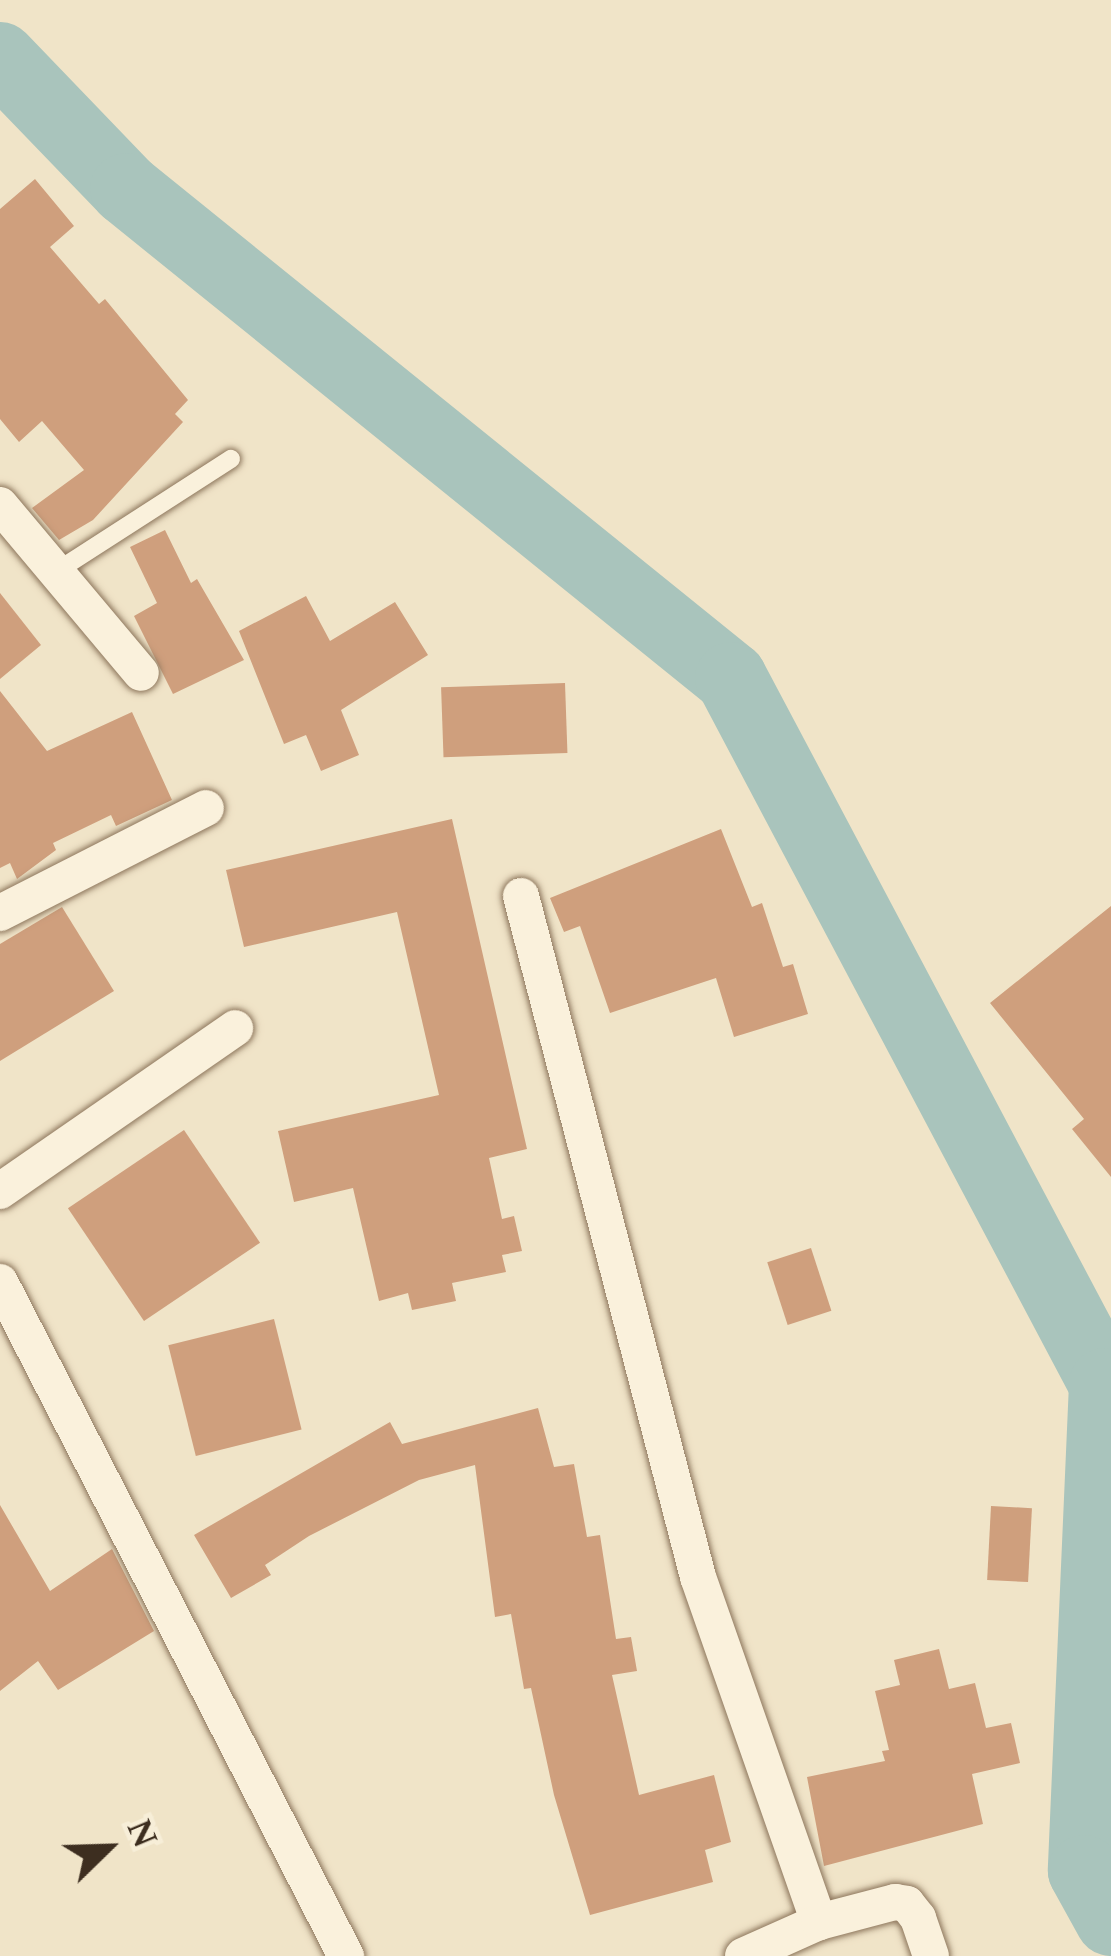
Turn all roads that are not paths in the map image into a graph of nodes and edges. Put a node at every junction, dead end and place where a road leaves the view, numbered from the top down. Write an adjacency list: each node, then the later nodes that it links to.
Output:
1 (231, 460): 3 (lane)
2 (0, 506): 3 (street)
3 (56, 572): 4 (street)
4 (141, 674)
5 (206, 808): 7 (street)
6 (521, 896): 11 (street)
7 (0, 913)
8 (235, 1028): 9 (street)
9 (0, 1191)
10 (0, 1282): 12 (street)
11 (819, 1922): 13 (street); 14 (street)
12 (346, 1956)
13 (743, 1956)
14 (931, 1956)

